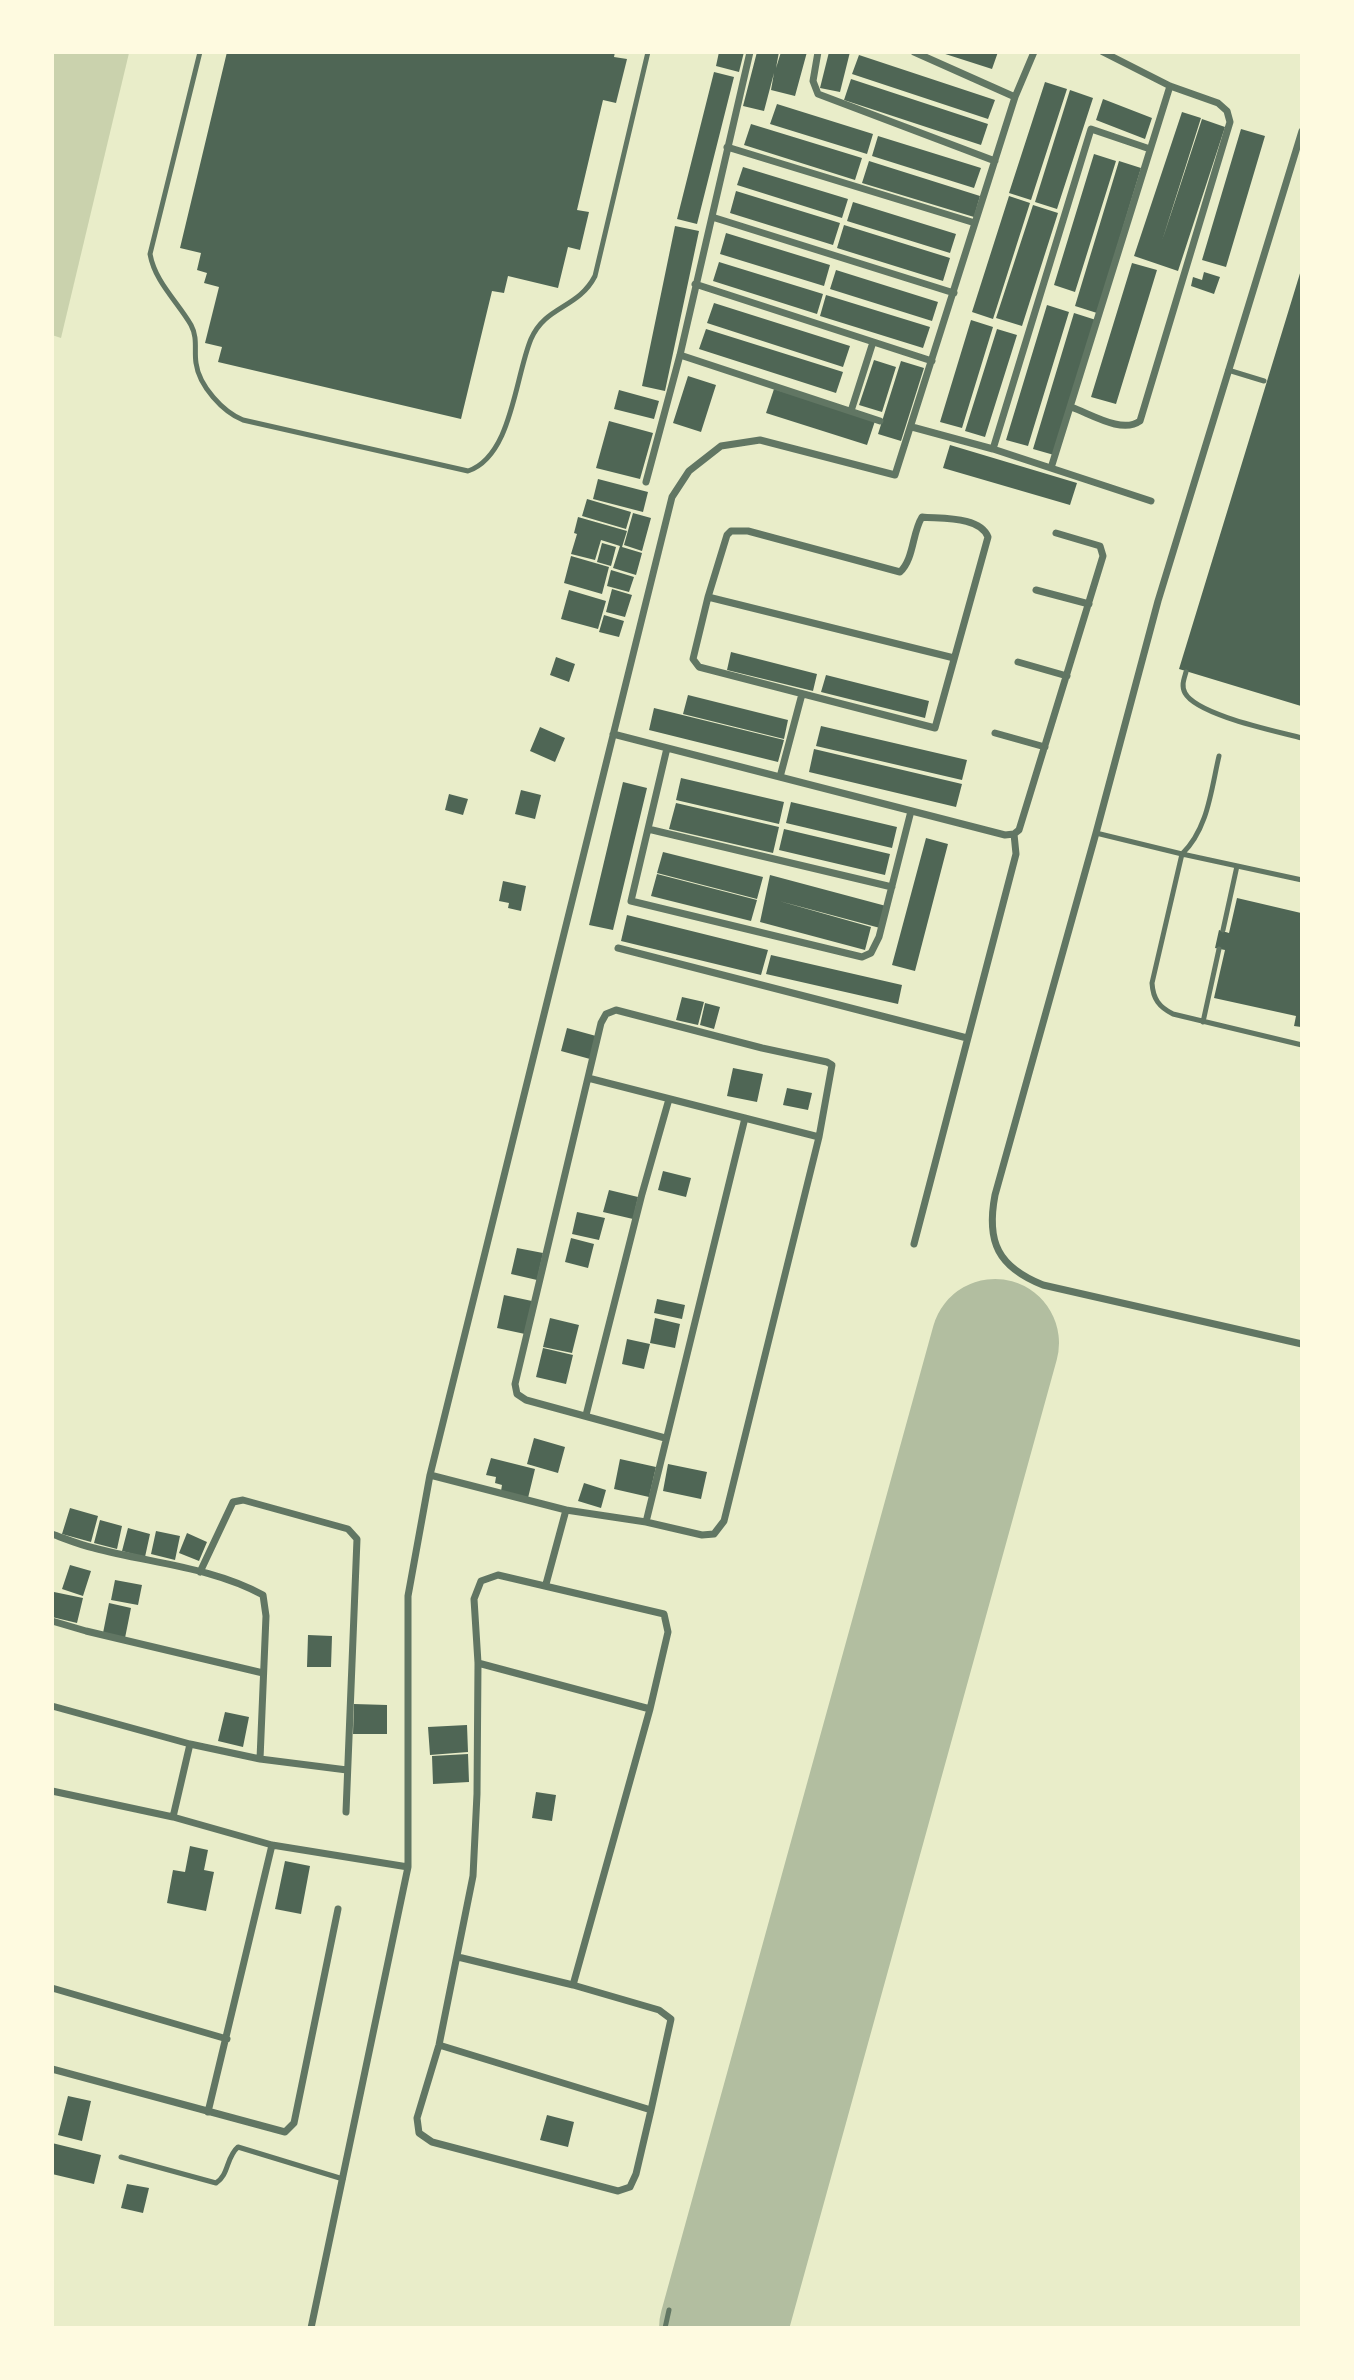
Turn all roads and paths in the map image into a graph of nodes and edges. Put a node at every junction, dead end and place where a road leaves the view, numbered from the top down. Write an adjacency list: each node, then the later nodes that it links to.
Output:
1 (200, 52): 2 (lane)
2 (648, 52)
3 (750, 52): 11 (street)
4 (818, 52): 13 (street)
5 (914, 52): 9 (street)
6 (1034, 52): 9 (street)
7 (1103, 52): 8 (street)
8 (1170, 86): 12 (street); 23 (street)
9 (1015, 97): 13 (street)
10 (1301, 131): 21 (street)
11 (727, 147): 14 (street); 15 (street)
12 (1150, 149): 23 (street); 27 (street)
13 (995, 161): 15 (street)
14 (712, 217): 16 (street); 17 (street)
15 (975, 223): 17 (street)
16 (695, 284): 18 (street); 19 (street)
17 (954, 293): 20 (street)
18 (873, 342): 20 (street); 24 (street)
19 (680, 355): 24 (street); 29 (street)
20 (932, 361): 26 (street)
21 (1228, 370): 22 (lane); 49 (street)
22 (1264, 381)
23 (1071, 407): 28 (street)
24 (851, 411): 25 (street)
25 (880, 421)
26 (912, 427): 27 (street); 40 (street)
27 (993, 449): 28 (street)
28 (1051, 468): 30 (street)
29 (646, 482)
30 (1151, 501)
31 (1056, 533): 34 (street)
32 (1036, 590): 34 (street)
33 (708, 597): 35 (street); 35 (street); 39 (street)
34 (1089, 604): 38 (street)
35 (954, 658): 39 (street)
36 (1018, 662): 38 (street)
37 (1186, 672): 42 (lane)
38 (1067, 676): 43 (street)
39 (802, 694): 46 (street)
40 (613, 733): 44 (street); 69 (street)
41 (995, 733): 43 (street)
42 (1301, 738)
43 (1045, 747): 50 (street)
44 (667, 748): 46 (street); 48 (street)
45 (1219, 756): 51 (lane)
46 (780, 777): 47 (street)
47 (911, 811): 50 (street); 54 (street)
48 (648, 829): 54 (street); 54 (street)
49 (1096, 833): 51 (lane); 66 (street)
50 (1009, 835): 59 (street)
51 (1182, 854): 52 (lane); 58 (lane)
52 (1237, 866): 53 (lane); 55 (lane)
53 (1301, 880)
54 (892, 887)
55 (1223, 930)
56 (618, 948): 59 (street)
57 (1219, 949): 58 (lane)
58 (1203, 1022): 60 (lane)
59 (967, 1038): 65 (street)
60 (1301, 1045)
61 (588, 1078): 62 (street); 64 (street); 67 (street)
62 (669, 1099): 63 (street); 67 (street)
63 (745, 1118): 64 (street); 68 (street)
64 (819, 1137): 71 (street)
65 (914, 1244)
66 (1301, 1344)
67 (586, 1415): 68 (street)
68 (665, 1438): 71 (street)
69 (430, 1475): 70 (street); 87 (street)
70 (566, 1510): 71 (street); 74 (street)
71 (646, 1522)
72 (52, 1534): 73 (street)
73 (200, 1572): 77 (street); 82 (street)
74 (546, 1584): 76 (street); 79 (street)
75 (52, 1621): 77 (street)
76 (478, 1663): 79 (street); 89 (street)
77 (263, 1673): 81 (street)
78 (52, 1706): 80 (street)
79 (650, 1709): 90 (street)
80 (190, 1744): 81 (street); 85 (street)
81 (260, 1759): 82 (street)
82 (347, 1770): 84 (street)
83 (52, 1791): 85 (street)
84 (346, 1812)
85 (173, 1817): 86 (street)
86 (272, 1845): 87 (street); 92 (street)
87 (408, 1867): 98 (street)
88 (338, 1909): 96 (street)
89 (458, 1957): 90 (street); 93 (street)
90 (573, 1985): 95 (street)
91 (52, 1988): 92 (street)
92 (227, 2039): 96 (street)
93 (439, 2045): 95 (street); 95 (street)
94 (52, 2069): 96 (street)
95 (651, 2110)
96 (208, 2112)
97 (121, 2157): 98 (lane)
98 (343, 2179): 100 (street)
99 (669, 2310): 101 (lane)
100 (311, 2328)
101 (665, 2328)

